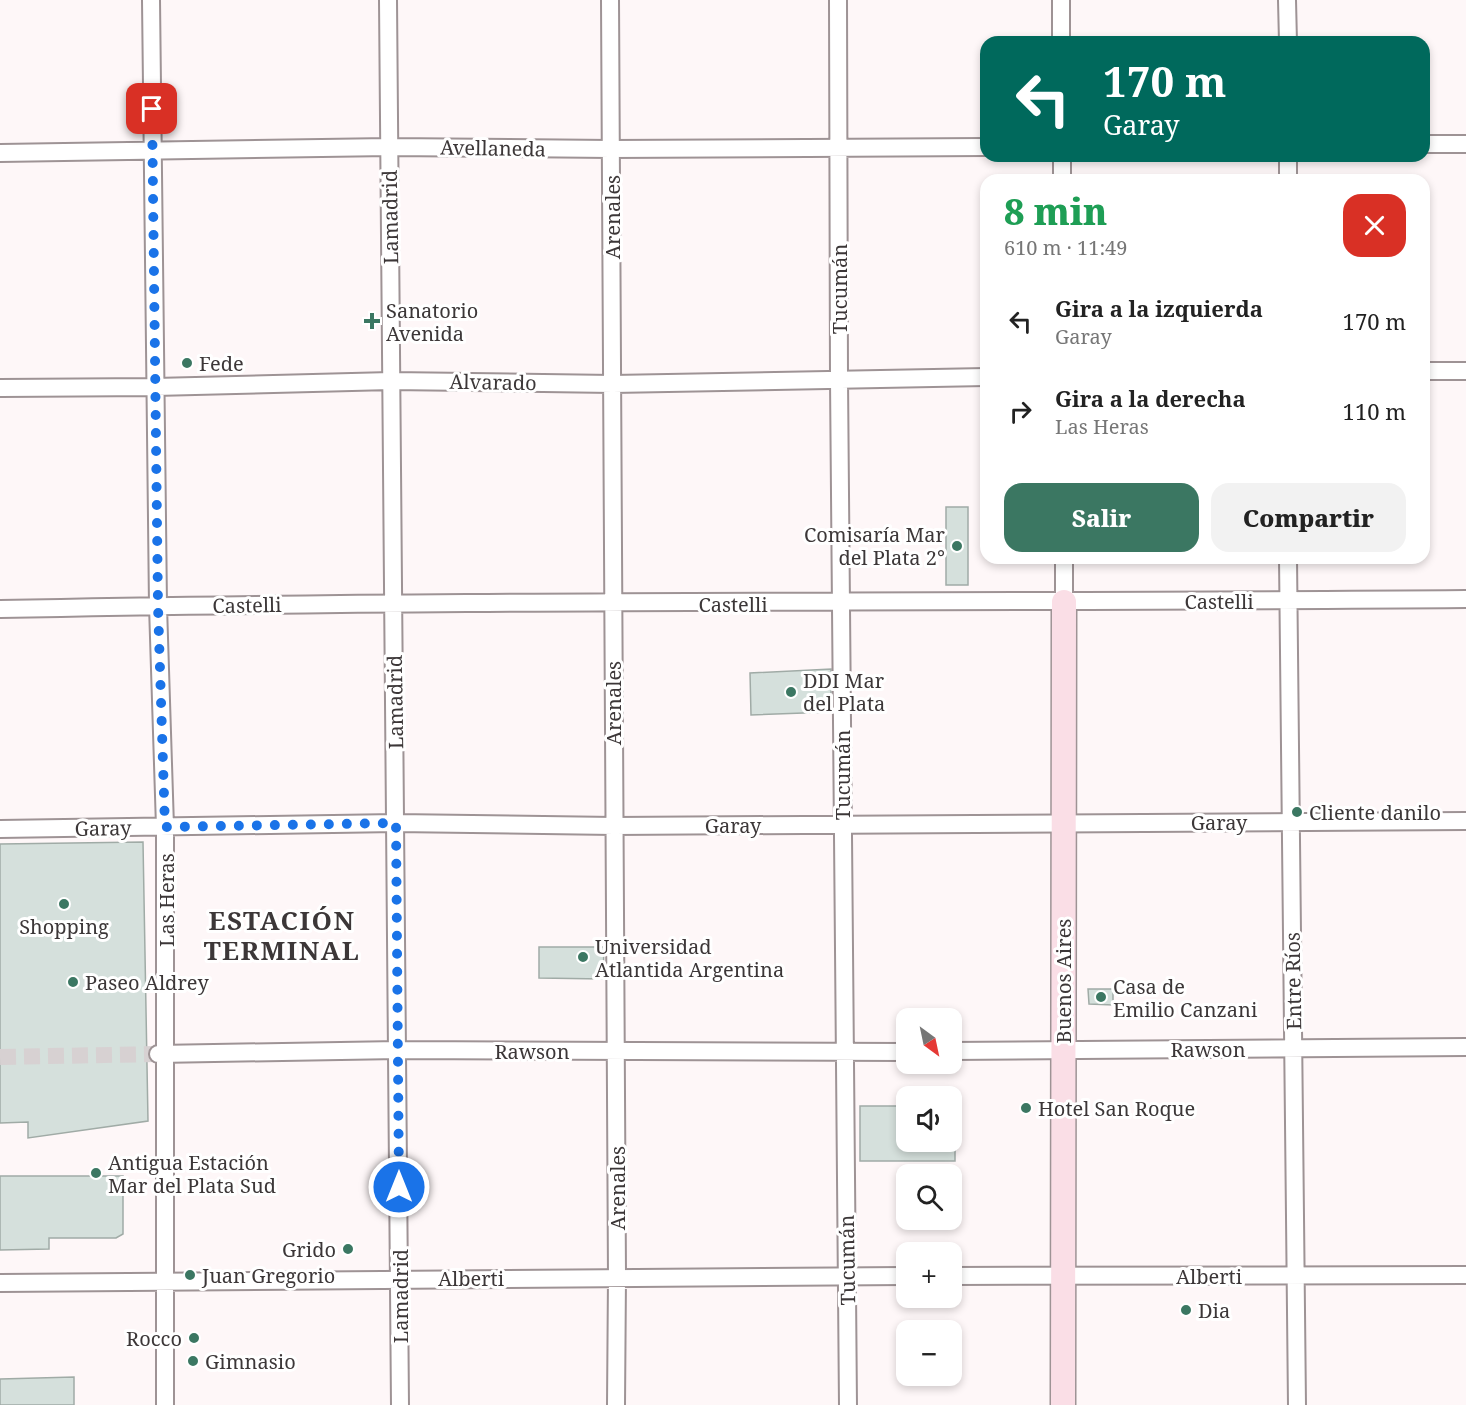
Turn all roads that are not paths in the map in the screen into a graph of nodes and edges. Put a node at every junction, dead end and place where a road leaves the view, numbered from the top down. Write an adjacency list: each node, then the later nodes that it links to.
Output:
1 (151, 0): 15 (street, Las Heras)
2 (388, 0): 11 (street, Lamadrid)
3 (610, 0): 14 (street, Arenales)
4 (838, 0): 13 (street, Tucumán)
5 (1061, 0): 7 (street)
6 (1287, 0): 8 (street)
7 (1061, 36)
8 (1288, 36)
9 (1430, 144): 10 (street)
10 (1466, 144)
11 (389, 147): 14 (street, Avellaneda); 15 (street, Avellaneda); 21 (street, Lamadrid)
12 (980, 147): 13 (street, Avellaneda)
13 (838, 148): 14 (street, Avellaneda); 20 (street, Tucumán)
14 (611, 150): 22 (street, Arenales)
15 (152, 152): 16 (street, Avellaneda); 23 (street, Las Heras)
16 (0, 153)
17 (1430, 371): 18 (street)
18 (1466, 371)
19 (980, 377): 20 (street, Alvarado)
20 (839, 380): 22 (street, Alvarado); 31 (street, Tucumán)
21 (391, 381): 22 (street, Alvarado); 23 (street, Alvarado); 29 (street, Lamadrid)
22 (613, 384): 32 (street, Arenales)
23 (155, 387): 24 (street, Alvarado); 33 (street, Las Heras)
24 (0, 388)
25 (1064, 564): 30 (street, Buenos Aires)
26 (1288, 564): 28 (street, Entre Ríos)
27 (1466, 599): 28 (street, Castelli)
28 (1288, 600): 30 (street, Castelli); 37 (street, Entre Ríos)
29 (394, 602): 32 (street, Castelli); 33 (street, Castelli); 38 (street, Lamadrid)
30 (1064, 602): 31 (street, Castelli); 36 (street, Buenos Aires)
31 (841, 603): 32 (street, Castelli); 39 (street, Tucumán)
32 (613, 604): 40 (street, Arenales)
33 (158, 606): 34 (street, Castelli); 41 (street, Las Heras)
34 (0, 609)
35 (1466, 821): 37 (street, Garay)
36 (1064, 822): 37 (street, Garay); 39 (street, Garay); 46 (street, Buenos Aires)
37 (1291, 822): 44 (street, Entre Ríos)
38 (396, 823): 40 (street, Garay); 41 (street, Garay); 45 (street, Lamadrid)
39 (842, 825): 40 (street, Garay); 49 (street, Tucumán)
40 (614, 826): 48 (street, Arenales)
41 (165, 827): 42 (street, Garay); 51 (street, Las Heras)
42 (0, 829)
43 (1466, 1047): 44 (street, Rawson)
44 (1294, 1048): 46 (street, Rawson); 56 (street, Entre Ríos)
45 (398, 1050): 48 (street, Rawson); 51 (street, Rawson); 59 (street, Lamadrid)
46 (1063, 1050): 47 (street, Rawson); 52 (street, Buenos Aires)
47 (962, 1051)
48 (616, 1052): 49 (street, Rawson); 57 (street, Arenales)
49 (844, 1052): 50 (street, Rawson); 58 (street, Tucumán)
50 (896, 1052)
51 (162, 1054): 60 (street, Las Heras)
52 (1063, 1275): 55 (street, Alberti); 56 (street, Alberti); 66 (street, Buenos Aires)
53 (1466, 1275): 56 (street, Alberti)
54 (896, 1276): 58 (street, Alberti)
55 (962, 1276)
56 (1297, 1276): 67 (street, Entre Ríos)
57 (617, 1277): 58 (street, Alberti); 59 (street, Alberti); 64 (street, Arenales)
58 (848, 1277): 65 (street, Tucumán)
59 (400, 1278): 60 (street, Alberti); 63 (street, Lamadrid)
60 (164, 1282): 61 (street, Alberti); 62 (street, Las Heras)
61 (0, 1283)
62 (165, 1405)
63 (400, 1405)
64 (616, 1405)
65 (848, 1405)
66 (1063, 1405)
67 (1297, 1405)

